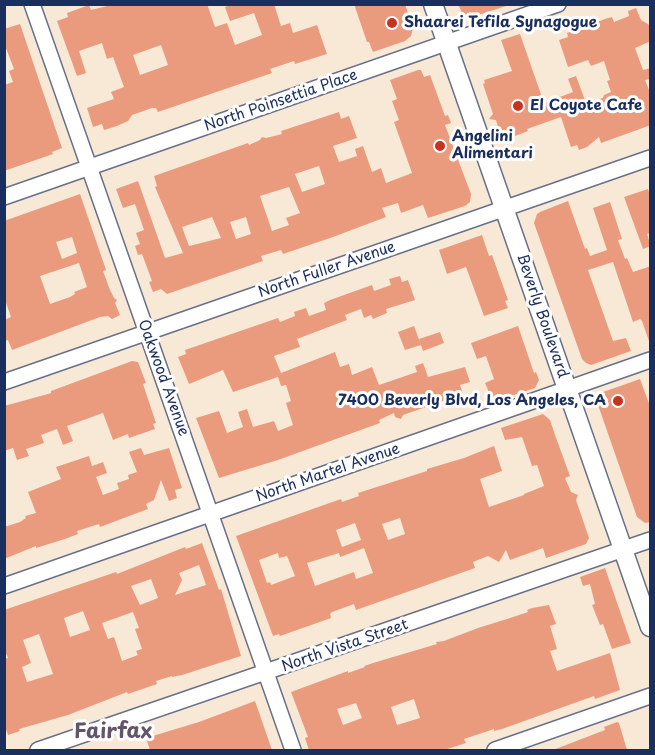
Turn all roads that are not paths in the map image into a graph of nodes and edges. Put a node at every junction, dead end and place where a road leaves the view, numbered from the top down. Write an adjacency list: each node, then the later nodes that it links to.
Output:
1 (32, 4): 6 (street, Oakwood Avenue)
2 (433, 4): 4 (main road, Beverly Boulevard)
3 (558, 4): 4 (street, North Poinsettia Place)
4 (447, 43): 6 (street, North Poinsettia Place); 8 (main road, Beverly Boulevard)
5 (651, 158): 8 (street, North Fuller Avenue)
6 (88, 168): 7 (street, North Poinsettia Place); 9 (street, Oakwood Avenue)
7 (4, 197)
8 (504, 209): 9 (street, North Fuller Avenue); 12 (main road, Beverly Boulevard)
9 (147, 333): 11 (street, North Fuller Avenue); 13 (street, Oakwood Avenue)
10 (651, 360): 12 (street, North Martel Avenue)
11 (4, 382)
12 (567, 389): 13 (street, North Martel Avenue); 15 (main road, Beverly Boulevard)
13 (211, 514): 16 (street, North Martel Avenue); 18 (street, Oakwood Avenue)
14 (651, 540): 15 (street, North Vista Street)
15 (624, 549): 17 (main road, Beverly Boulevard); 18 (street, North Vista Street)
16 (4, 586)
17 (651, 627)
18 (265, 673): 20 (street, North Vista Street); 21 (street, Oakwood Avenue)
19 (651, 696): 22 (street)
20 (38, 750)
21 (293, 750)
22 (495, 750)

